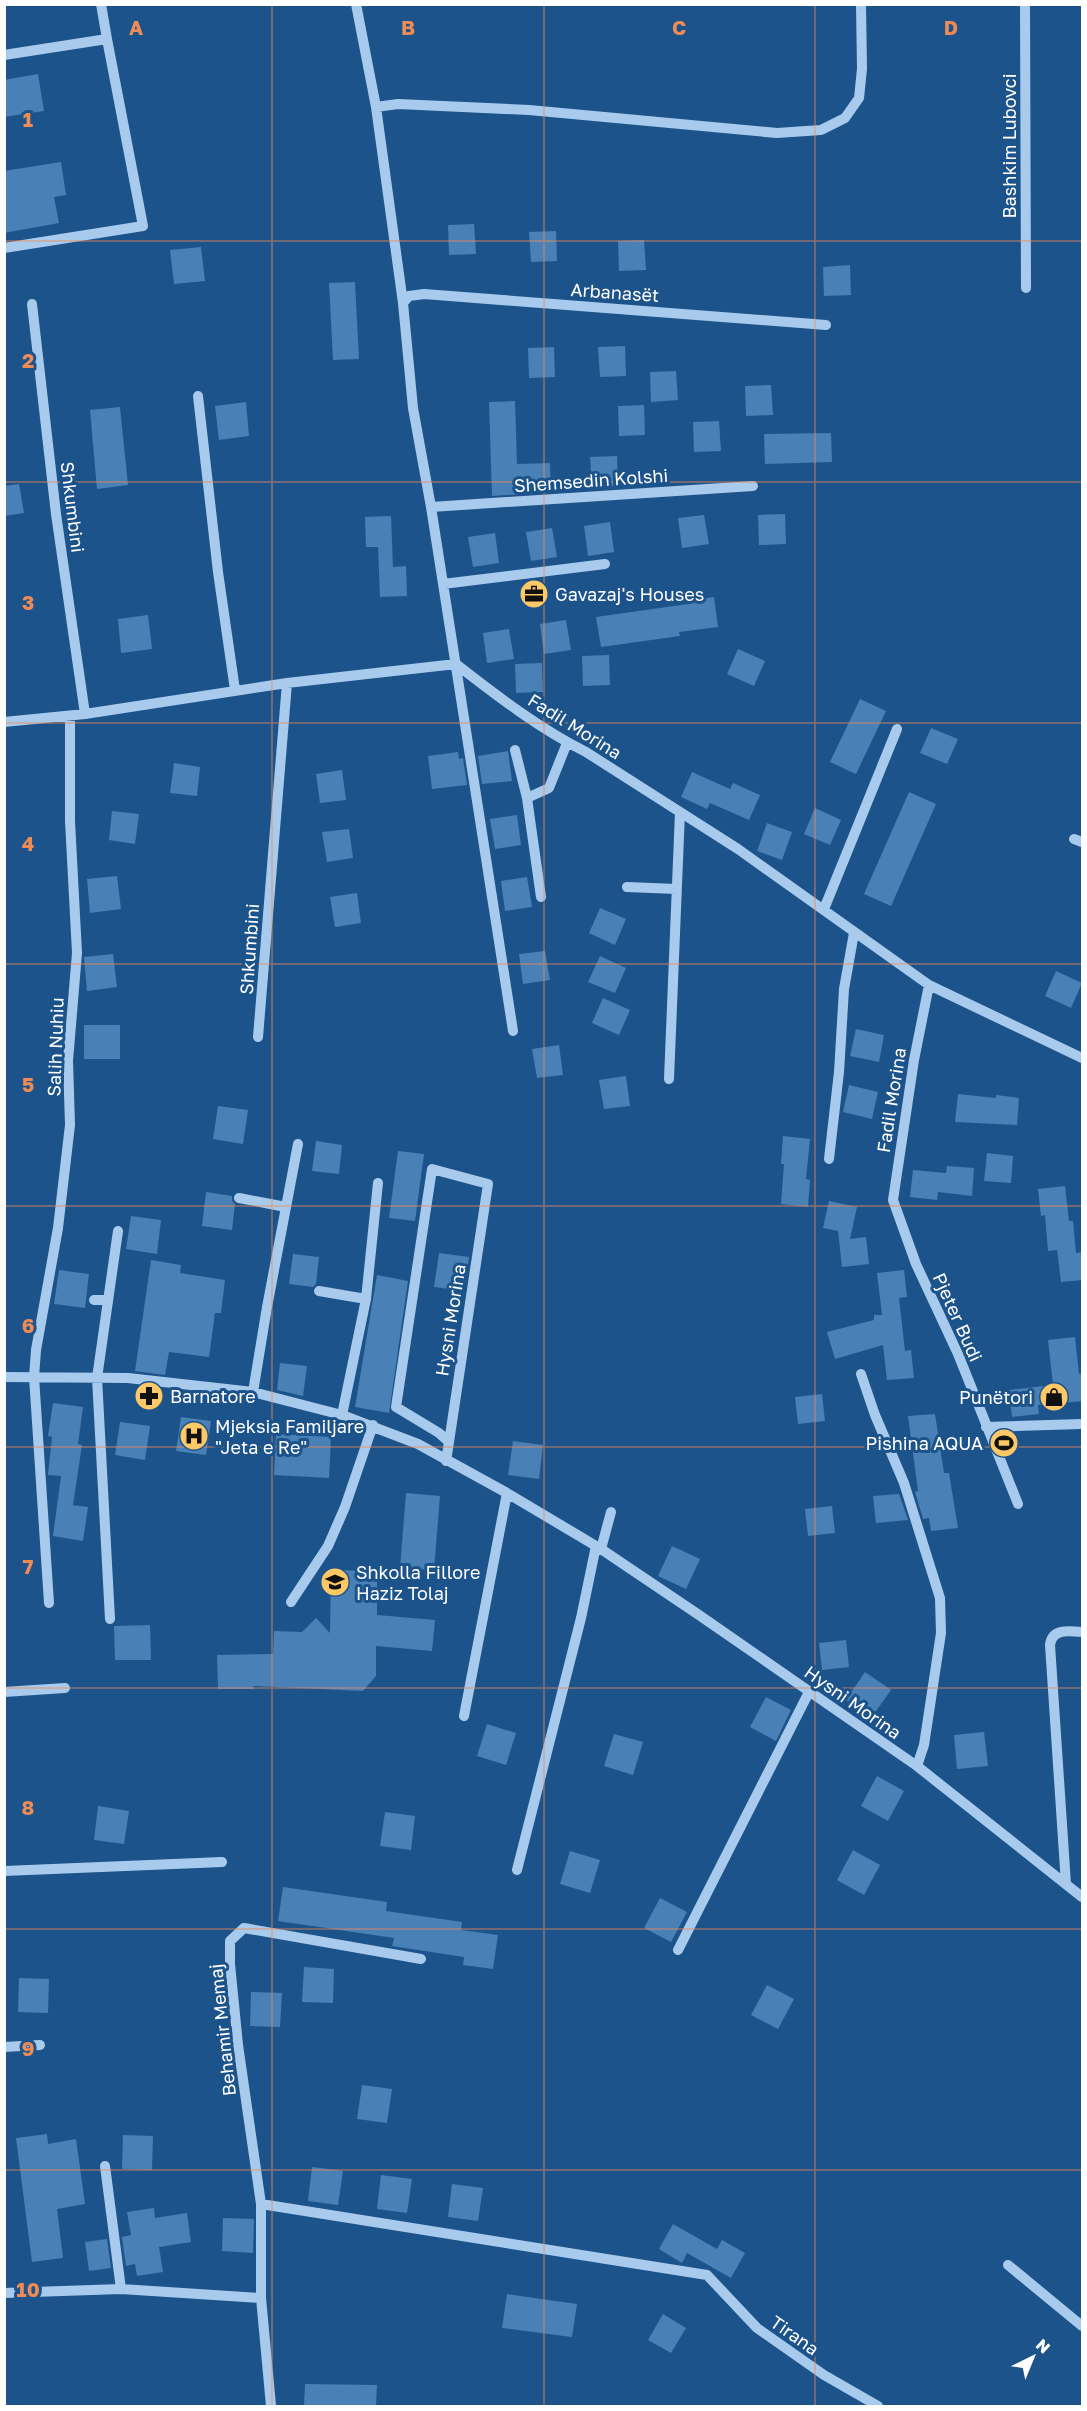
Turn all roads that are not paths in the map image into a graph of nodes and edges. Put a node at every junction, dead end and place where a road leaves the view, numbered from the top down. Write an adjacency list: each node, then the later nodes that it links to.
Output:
1 (101, 4): 5 (street)
2 (356, 4): 7 (street)
3 (861, 4): 7 (street)
4 (1025, 4): 9 (street, Bashkim Lubovci)
5 (107, 39): 6 (street); 8 (street)
6 (4, 56)
7 (376, 107): 10 (street)
8 (4, 248)
9 (1026, 288)
10 (403, 303): 12 (street, Arbanasët); 15 (street)
11 (32, 304): 21 (street, Shkumbini)
12 (826, 325)
13 (198, 396): 20 (street)
14 (753, 486): 15 (street, Shemsedin Kolshi)
15 (431, 507): 17 (street)
16 (605, 564): 17 (street)
17 (443, 584): 18 (street)
18 (456, 664): 19 (street); 25 (street, Fadil Morina); 35 (street)
19 (287, 683): 20 (street); 36 (street, Shkumbini)
20 (235, 690): 21 (street)
21 (85, 714): 22 (street)
22 (70, 716): 23 (street); 52 (street, Salih Nuhiu)
23 (4, 722)
24 (897, 729): 32 (street)
25 (567, 743): 27 (street); 28 (street, Fadil Morina)
26 (515, 750): 27 (street)
27 (527, 798): 31 (street)
28 (680, 812): 30 (street); 32 (street, Fadil Morina)
29 (627, 887): 30 (street)
30 (676, 889): 38 (street)
31 (541, 897)
32 (824, 909): 33 (street, Fadil Morina)
33 (854, 933): 34 (street, Fadil Morina); 40 (street)
34 (929, 985): 37 (street, Fadil Morina); 44 (street, Fadil Morina)
35 (513, 1031)
36 (258, 1037)
37 (1083, 1058)
38 (669, 1079)
39 (298, 1144): 43 (street)
40 (829, 1159)
41 (378, 1183): 47 (street)
42 (239, 1198): 43 (street)
43 (286, 1207): 54 (street)
44 (899, 1220): 58 (street, Pjeter Budi)
45 (118, 1231): 49 (street)
46 (319, 1291): 47 (street)
47 (366, 1299): 55 (street)
48 (94, 1300): 49 (street)
49 (108, 1300): 53 (street)
50 (861, 1374): 73 (street)
51 (4, 1377): 52 (street, Hysni Morina)
52 (34, 1377): 53 (street, Hysni Morina); 66 (street, Salih Nuhiu)
53 (97, 1378): 54 (street, Hysni Morina); 67 (street)
54 (253, 1392): 55 (street, Hysni Morina)
55 (342, 1415): 57 (street, Hysni Morina)
56 (1083, 1424): 58 (street)
57 (372, 1425): 60 (street, Hysni Morina); 65 (street)
58 (986, 1427): 62 (street, Pjeter Budi)
59 (449, 1442): 59 (street, Hysni Morina); 60 (street, Hysni Morina)
60 (446, 1461): 61 (street, Hysni Morina)
61 (507, 1493): 64 (street, Hysni Morina); 72 (street)
62 (1018, 1504)
63 (611, 1512): 64 (street)
64 (599, 1547): 71 (street, Hysni Morina); 76 (street)
65 (291, 1602)
66 (50, 1603)
67 (110, 1619)
68 (1083, 1632): 77 (street)
69 (64, 1688): 70 (street)
70 (4, 1692)
71 (809, 1692): 73 (street, Hysni Morina); 79 (street)
72 (464, 1716)
73 (916, 1766): 77 (street, Hysni Morina)
74 (222, 1862): 75 (street)
75 (4, 1870)
76 (517, 1870)
77 (1066, 1884): 78 (street, Hysni Morina)
78 (1083, 1897)
79 (678, 1950)
80 (421, 1959): 84 (street, Behamir Memaj)
81 (40, 2045): 82 (street)
82 (4, 2047)
83 (105, 2166): 86 (street)
84 (261, 2204): 88 (street, Behamir Memaj); 91 (street, Tirana)
85 (1008, 2265): 89 (street)
86 (121, 2289): 87 (street); 88 (street)
87 (4, 2294)
88 (261, 2298): 90 (street, Behamir Memaj)
89 (1083, 2326)
90 (271, 2406)
91 (878, 2406)

